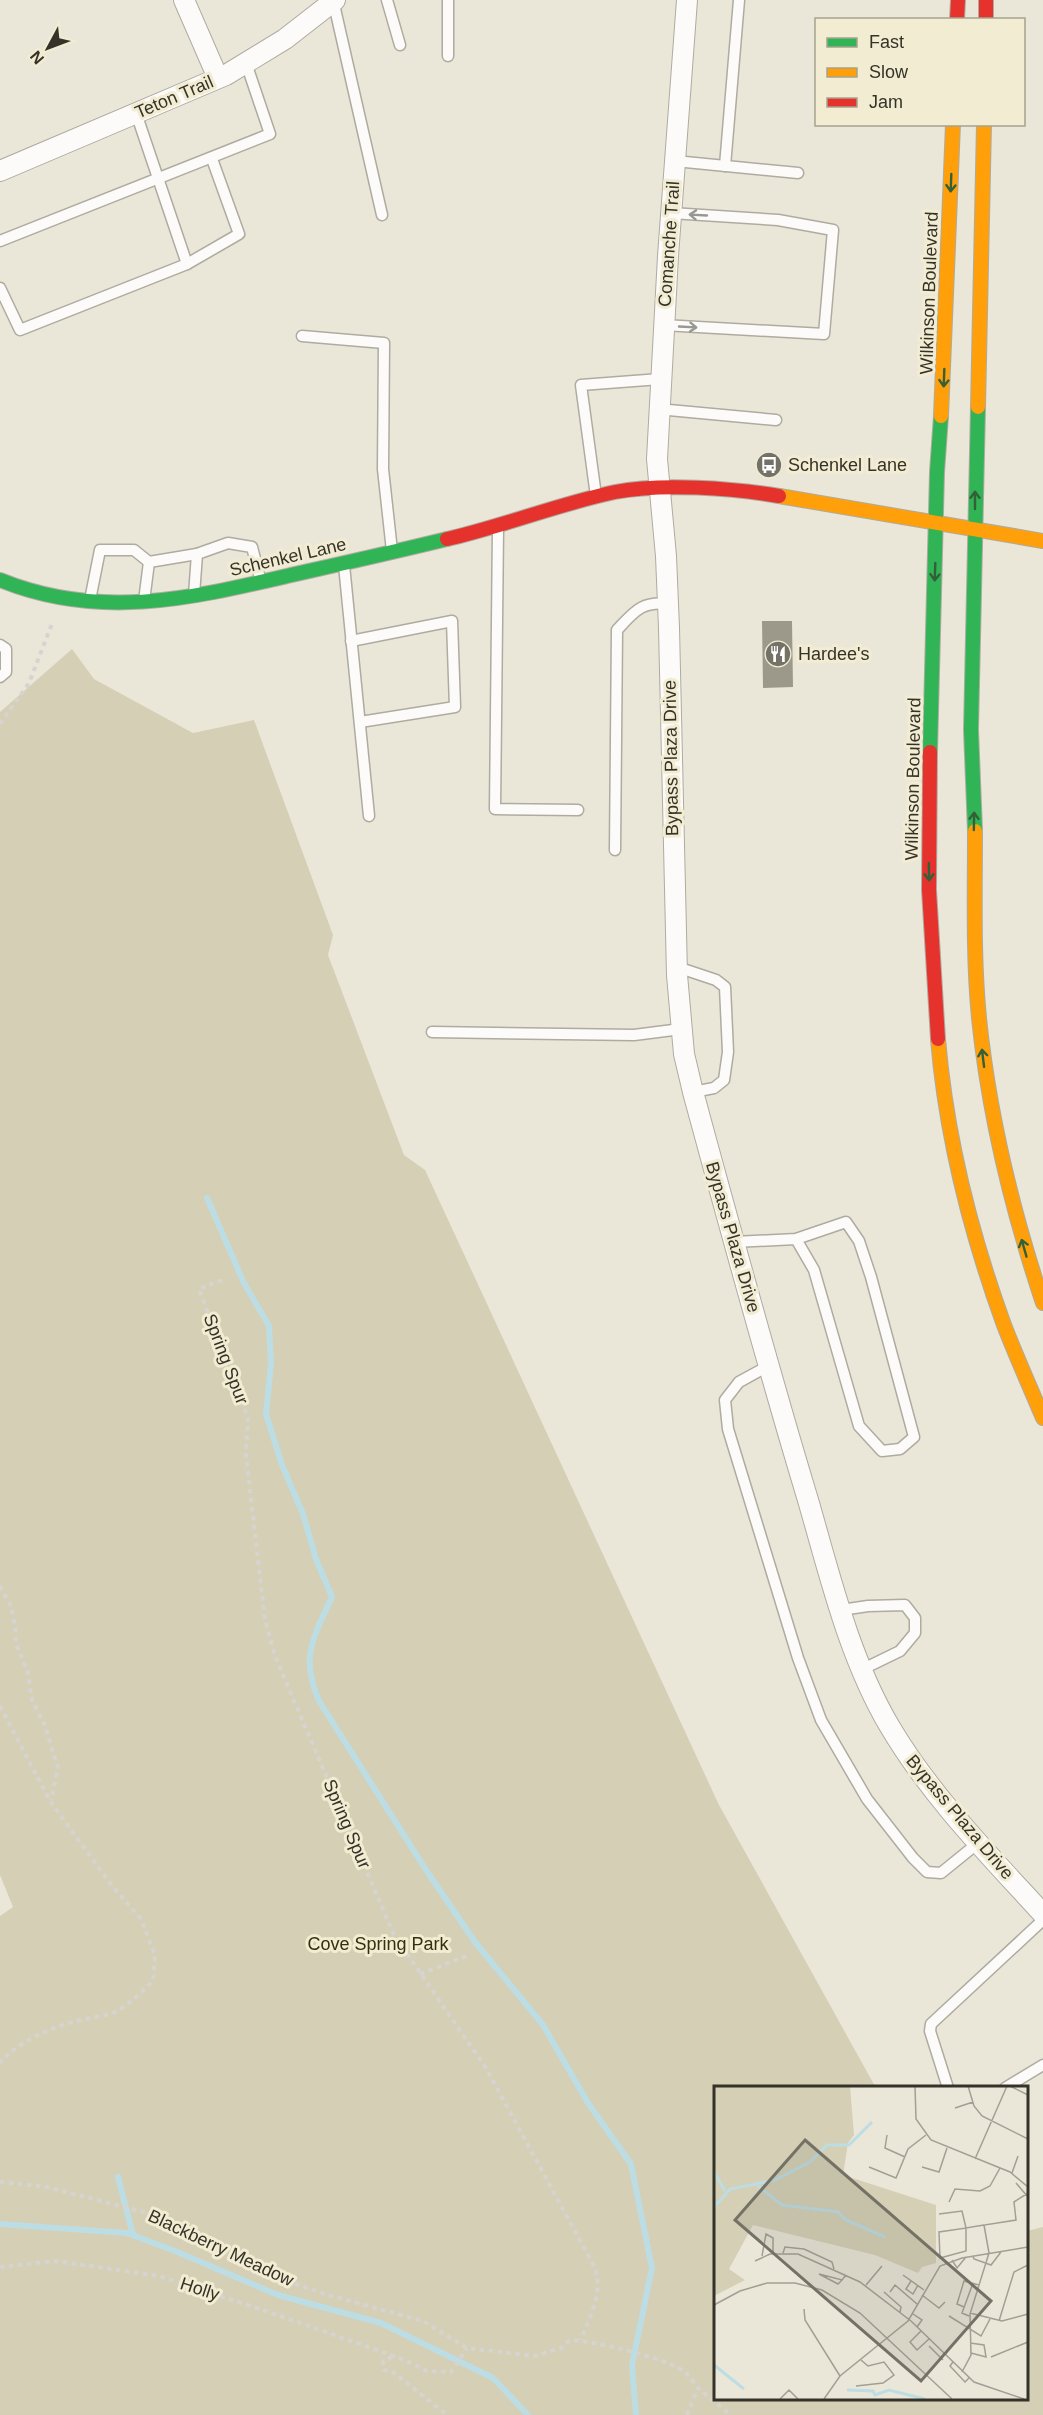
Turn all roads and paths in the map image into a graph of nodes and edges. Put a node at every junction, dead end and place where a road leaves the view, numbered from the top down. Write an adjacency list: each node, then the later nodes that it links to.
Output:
1 (184, 0): 14 (street)
2 (333, 0): 13 (street, Teton Trail); 25 (lane)
3 (387, 0): 11 (lane)
4 (448, 0): 12 (lane)
5 (687, 0): 19 (street, Comanche Trail)
6 (739, 0): 20 (lane)
7 (958, 0): 9 (main road)
8 (986, 0): 10 (main road)
9 (957, 18)
10 (986, 18)
11 (400, 45)
12 (447, 56)
13 (246, 63): 14 (street, Teton Trail); 18 (lane)
14 (218, 78): 15 (street, Teton Trail)
15 (136, 113): 21 (street, Teton Trail); 23 (lane)
16 (953, 126): 36 (main road, Wilkinson Boulevard, one-way to 36)
17 (984, 126): 38 (main road, one-way to 17)
18 (212, 159): 23 (lane); 27 (lane)
19 (675, 161): 20 (lane); 24 (street, Comanche Trail)
20 (725, 165): 22 (lane)
21 (0, 171)
22 (798, 173)
23 (160, 179): 26 (lane); 27 (lane)
24 (671, 213): 29 (street, Comanche Trail); 29 (lane, one-way to 24)
25 (382, 215)
26 (0, 241)
27 (187, 264): 28 (lane)
28 (0, 288)
29 (663, 325): 31 (street, Comanche Trail)
30 (302, 336): 40 (lane)
31 (660, 379): 32 (street, Comanche Trail); 35 (lane)
32 (658, 409): 33 (lane); 34 (street, Comanche Trail)
33 (776, 420)
34 (659, 487): 35 (main road, Schenkel Lane); 36 (main road, Schenkel Lane); 50 (street, Bypass Plaza Drive)
35 (596, 497): 37 (main road, Schenkel Lane)
36 (937, 524): 38 (main road, Schenkel Lane); 68 (main road, Wilkinson Boulevard, one-way to 68)
37 (498, 527): 40 (main road, Schenkel Lane); 56 (lane)
38 (975, 529): 39 (main road, Schenkel Lane); 66 (main road, one-way to 38)
39 (1043, 541)
40 (392, 551): 43 (main road, Schenkel Lane)
41 (196, 555): 42 (lane); 45 (lane); 46 (lane)
42 (150, 562): 48 (lane); 49 (lane)
43 (343, 562): 45 (main road, Schenkel Lane); 51 (lane)
44 (0, 580): 47 (main road, Schenkel Lane)
45 (261, 582): 46 (main road, Schenkel Lane)
46 (194, 597): 49 (main road, Schenkel Lane)
47 (61, 601): 48 (main road, Schenkel Lane); 55 (path)
48 (89, 601): 49 (main road, Schenkel Lane)
49 (144, 603)
50 (668, 604): 58 (lane); 59 (street, Bypass Plaza Drive)
51 (351, 641): 54 (lane); 54 (lane)
52 (0, 645): 53 (lane)
53 (0, 677)
54 (360, 722): 57 (lane)
55 (0, 724)
56 (578, 810)
57 (369, 816)
58 (615, 850)
59 (677, 967): 60 (street, Bypass Plaza Drive); 62 (lane)
60 (681, 1029): 61 (lane); 62 (street, Bypass Plaza Drive)
61 (432, 1032)
62 (693, 1092): 64 (street, Bypass Plaza Drive)
63 (796, 1239): 63 (lane); 64 (lane)
64 (734, 1242): 67 (street, Bypass Plaza Drive)
65 (222, 1280): 78 (path, Spring Spur)
66 (1043, 1304)
67 (770, 1365): 70 (street, Bypass Plaza Drive); 74 (lane)
68 (1043, 1418)
69 (0, 1586): 73 (path)
70 (841, 1610): 71 (street, Bypass Plaza Drive); 71 (lane)
71 (861, 1670): 74 (street, Bypass Plaza Drive)
72 (0, 1706): 73 (path)
73 (51, 1801): 79 (path)
74 (978, 1843): 75 (street, Bypass Plaza Drive)
75 (1043, 1914)
76 (1043, 1920): 81 (lane)
77 (469, 1955): 78 (path)
78 (420, 1974): 85 (path, Spring Spur)
79 (0, 2064)
80 (1043, 2065): 82 (lane)
81 (947, 2086)
82 (1008, 2086)
83 (0, 2182): 86 (path, Blackberry Meadow)
84 (0, 2267): 87 (path, Holly)
85 (581, 2340): 86 (path); 88 (path)
86 (467, 2348): 87 (path, Holly)
87 (393, 2356): 89 (path)
88 (698, 2388): 90 (path); 91 (path)
89 (447, 2415)
90 (687, 2415)
91 (730, 2415)

